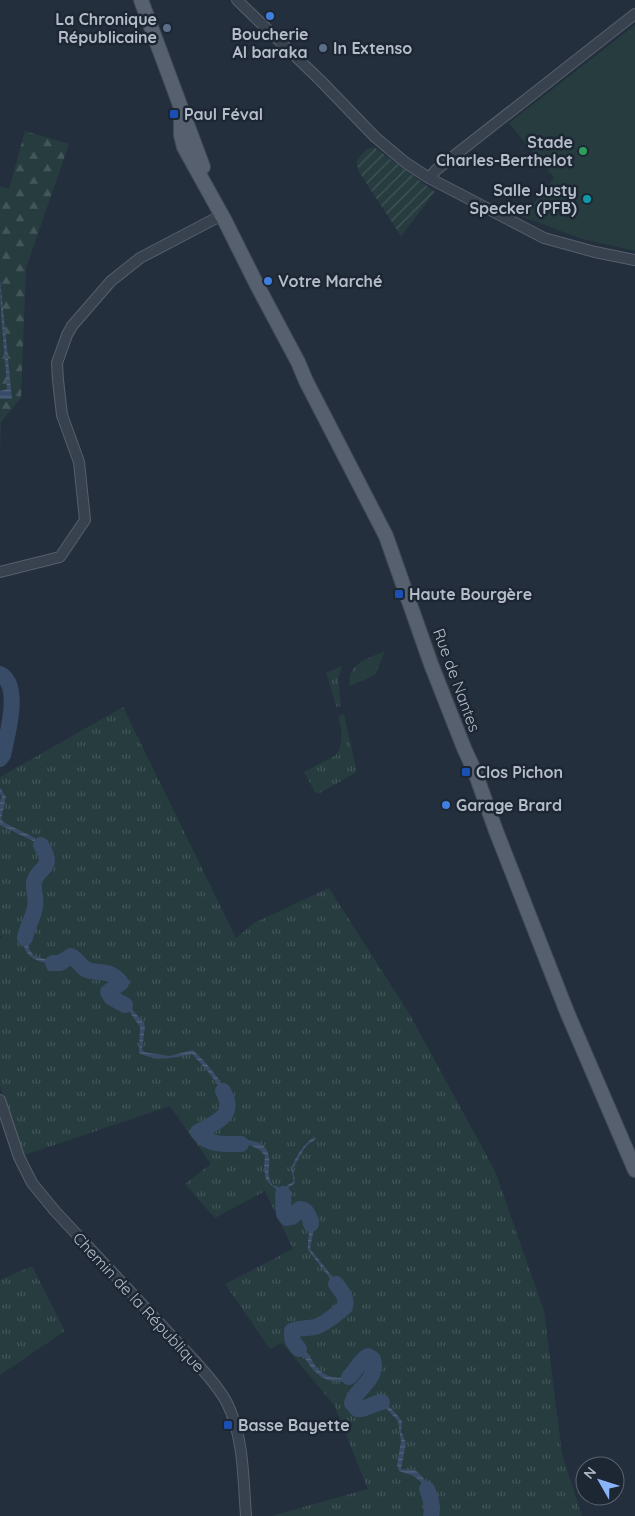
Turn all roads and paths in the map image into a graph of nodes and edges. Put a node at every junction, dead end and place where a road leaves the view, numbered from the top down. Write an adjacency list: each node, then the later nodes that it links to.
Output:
1 (141, 0): 5 (main road, Rue de Nantes)
2 (237, 0): 4 (street)
3 (635, 14): 4 (street)
4 (429, 178): 6 (street)
5 (222, 215): 7 (street); 9 (main road, Rue de Nantes)
6 (635, 260)
7 (0, 572)
8 (0, 1100): 10 (street, Chemin de la République)
9 (635, 1170)
10 (246, 1516)

